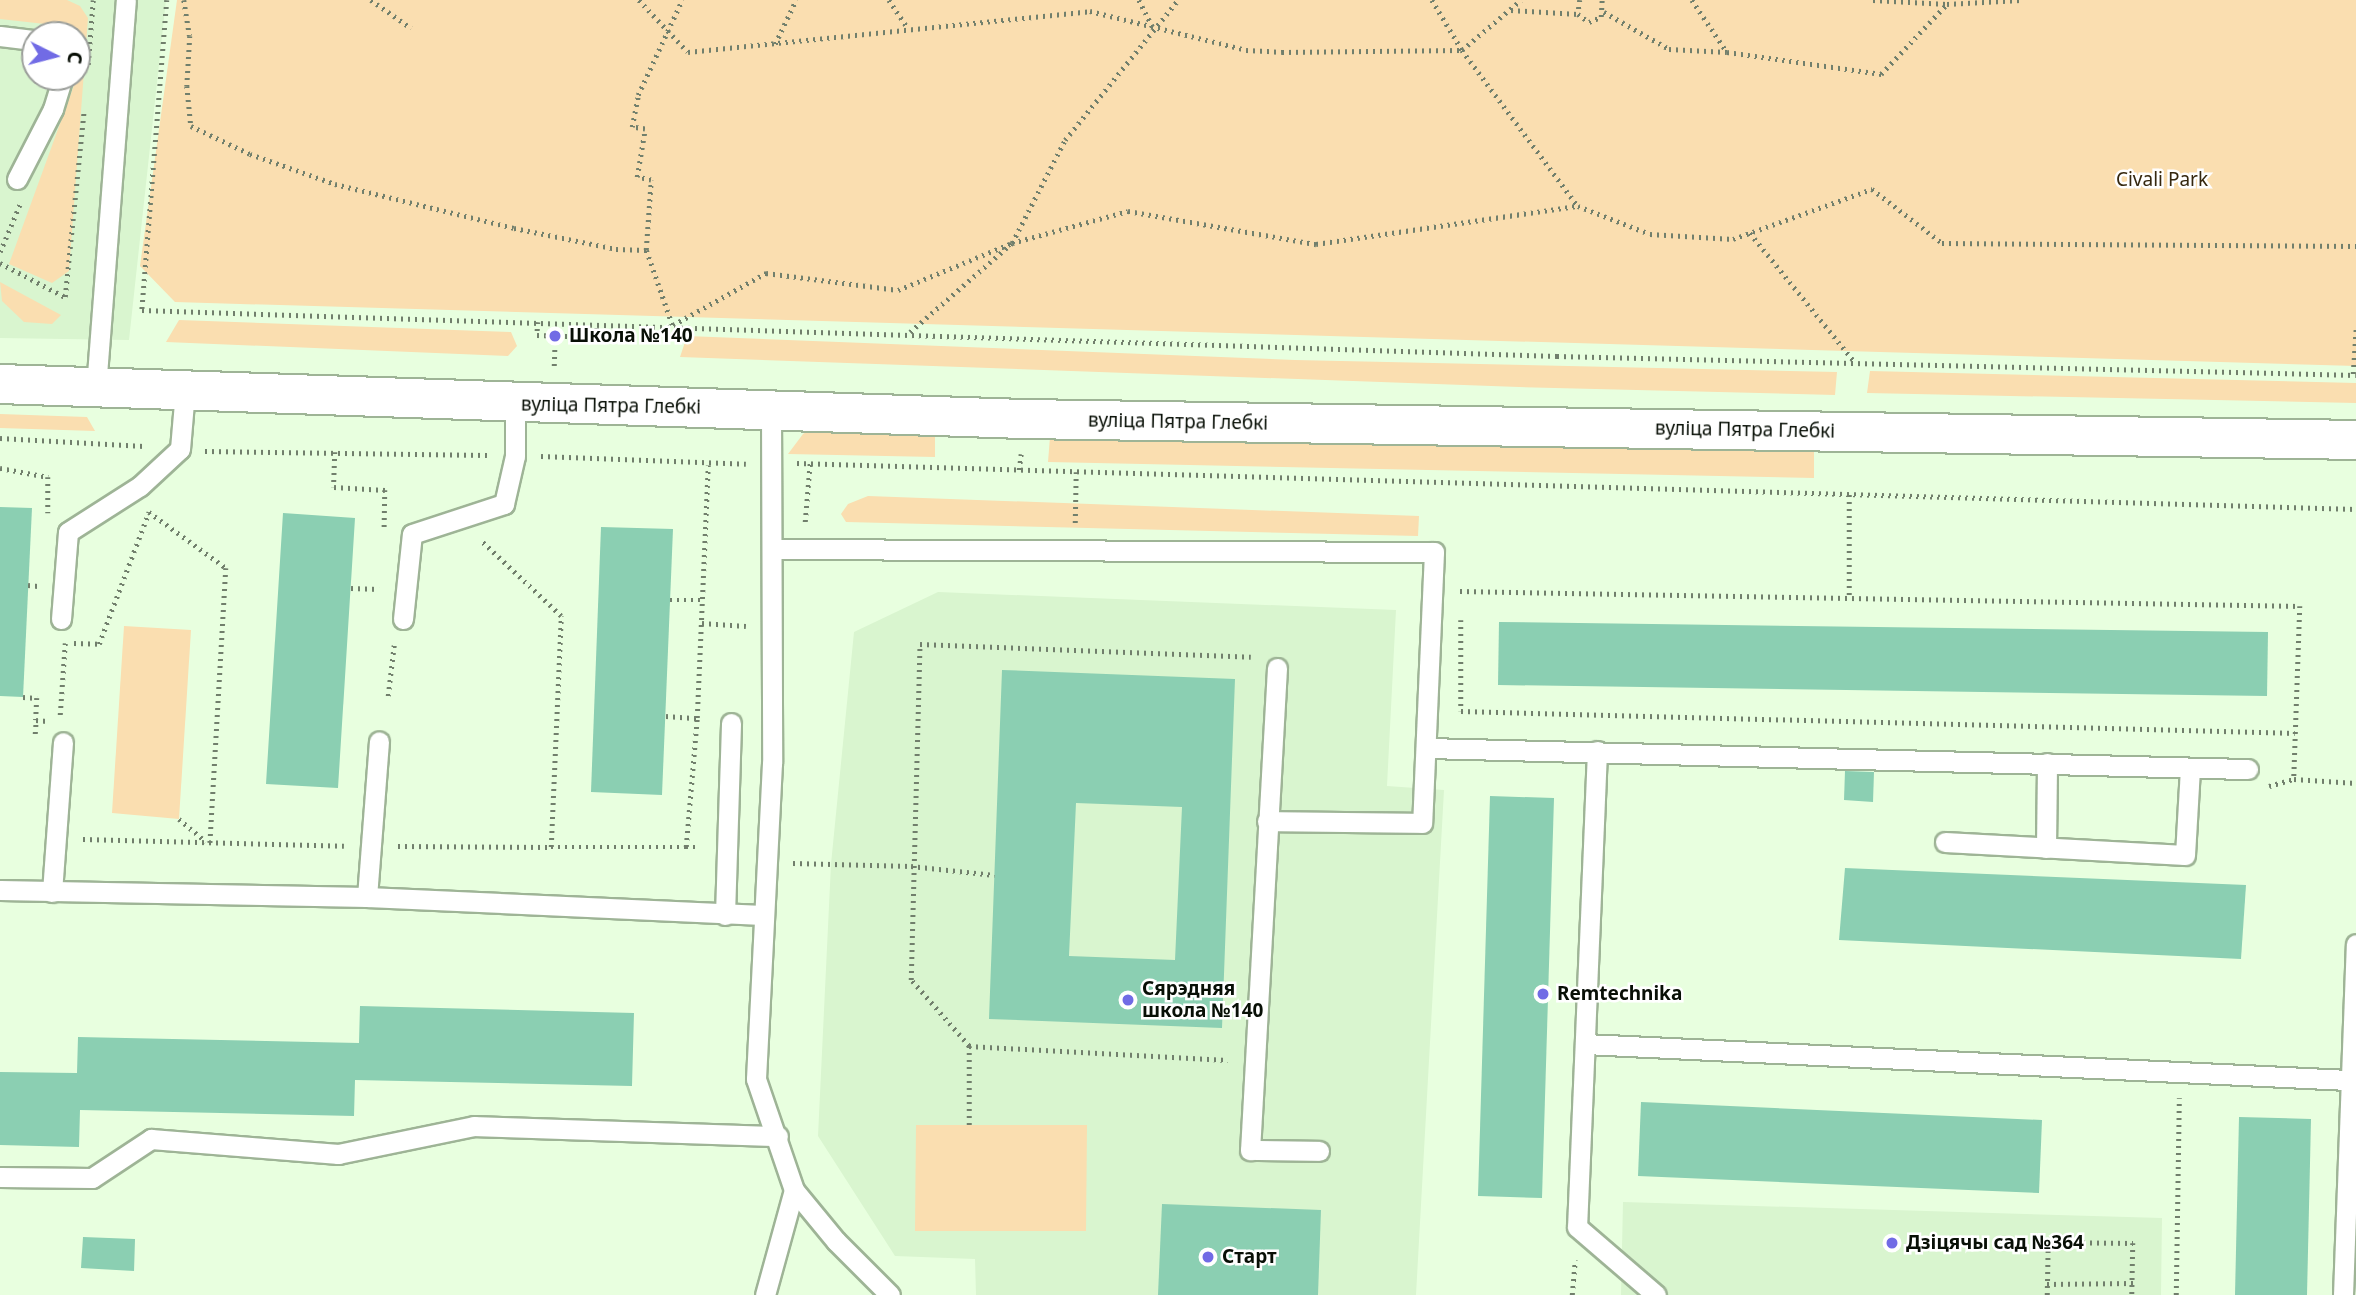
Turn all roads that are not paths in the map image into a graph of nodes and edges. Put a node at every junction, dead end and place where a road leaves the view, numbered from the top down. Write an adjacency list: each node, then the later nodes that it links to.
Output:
1 (126, 0): 7 (lane)
2 (0, 36): 3 (lane)
3 (21, 38)
4 (59, 91): 5 (lane)
5 (17, 179)
6 (0, 384): 7 (main road, вуліца Пятра Глебкі)
7 (96, 388): 8 (main road, вуліца Пятра Глебкі)
8 (185, 391): 9 (main road, вуліца Пятра Глебкі); 13 (lane)
9 (515, 404): 10 (main road, вуліца Пятра Глебкі); 14 (lane)
10 (771, 411): 11 (main road, вуліца Пятра Глебкі); 12 (lane)
11 (2356, 440)
12 (772, 549): 19 (lane); 31 (lane)
13 (61, 619)
14 (399, 626)
15 (1277, 668): 24 (lane)
16 (731, 723): 30 (lane)
17 (379, 741): 29 (lane)
18 (63, 742): 28 (lane)
19 (1427, 748): 20 (lane); 24 (lane)
20 (1597, 751): 21 (lane); 33 (lane)
21 (2047, 763): 22 (lane); 26 (lane)
22 (2190, 768): 23 (lane); 26 (lane)
23 (2248, 769)
24 (1267, 821): 36 (lane)
25 (1945, 842): 26 (lane)
26 (2046, 848)
27 (0, 890): 28 (lane)
28 (52, 892): 29 (lane)
29 (367, 897): 30 (lane)
30 (724, 915): 31 (lane)
31 (763, 915): 35 (lane)
32 (2356, 944): 34 (lane)
33 (1585, 1044): 34 (lane); 41 (lane)
34 (2348, 1080): 42 (lane)
35 (778, 1136): 37 (lane); 38 (lane)
36 (1319, 1151)
37 (0, 1177)
38 (794, 1190): 39 (lane); 40 (lane)
39 (765, 1295)
40 (890, 1295)
41 (1656, 1295)
42 (2343, 1295)

